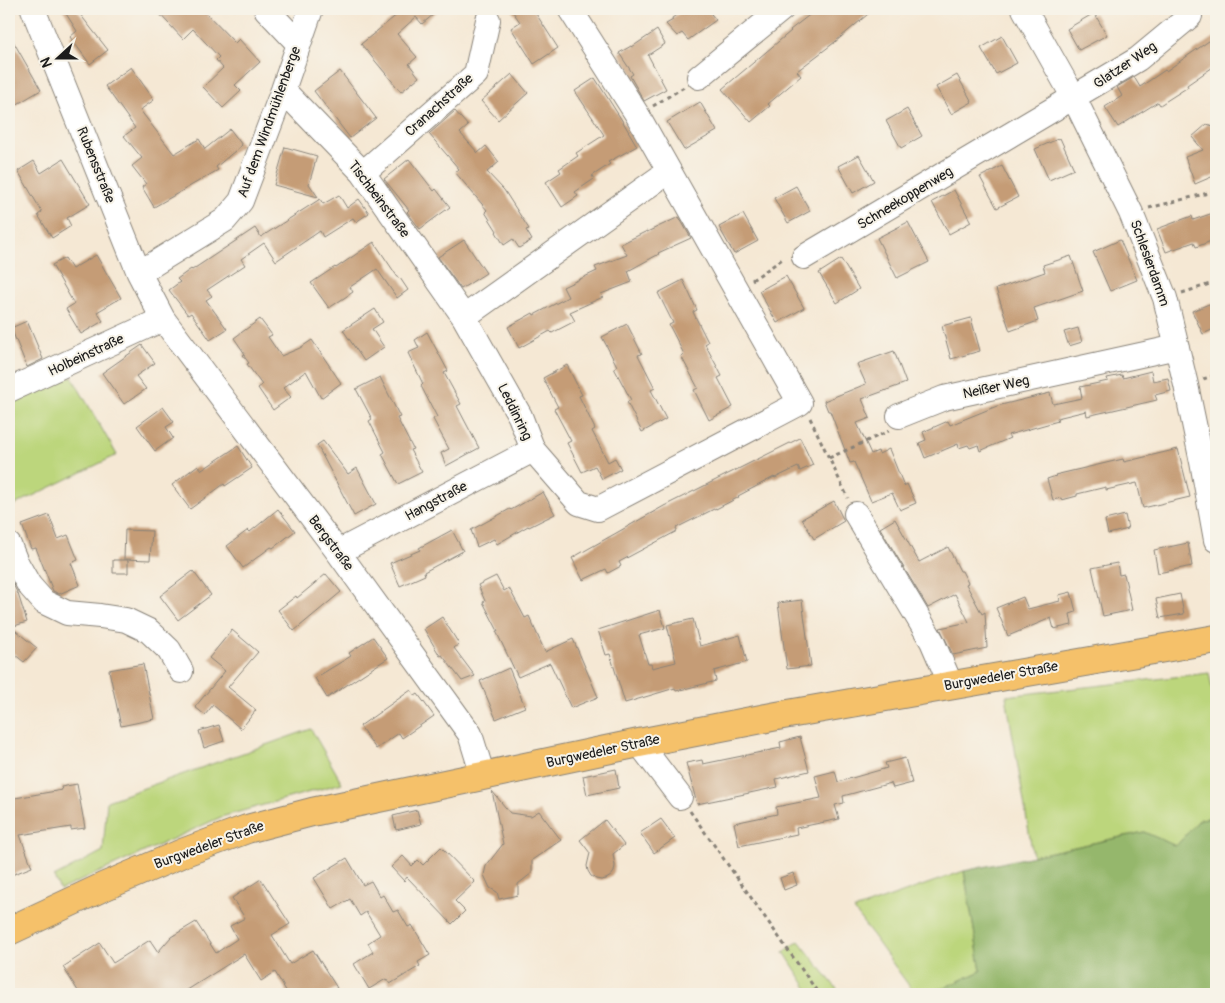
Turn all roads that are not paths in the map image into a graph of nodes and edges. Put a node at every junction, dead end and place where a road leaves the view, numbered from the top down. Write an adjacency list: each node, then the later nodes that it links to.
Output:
1 (33, 9): 16 (street, Rubensstraße)
2 (266, 9): 9 (street)
3 (311, 9): 9 (street, Auf dem Windmühlenberge)
4 (570, 9): 14 (street)
5 (782, 9): 10 (street)
6 (1024, 9): 12 (street, Schlesierdamm)
7 (1186, 9): 12 (street, Glatzer Weg)
8 (488, 20): 13 (street, Cranachstraße)
9 (298, 43): 11 (street, Auf dem Windmühlenberge)
10 (699, 77)
11 (283, 90): 13 (street, Tischbeinstraße); 16 (street, Auf dem Windmühlenberge)
12 (1074, 98): 15 (street, Schneekoppenweg); 19 (street, Schlesierdamm)
13 (363, 172): 17 (street, Tischbeinstraße)
14 (669, 172): 17 (street); 22 (street, Leddinring)
15 (804, 257)
16 (139, 273): 18 (street, Rubensstraße)
17 (464, 317): 22 (street, Leddinring)
18 (163, 319): 20 (street, Holbeinstraße); 26 (street, Bergstraße)
19 (1177, 347): 21 (street, Neißer Weg); 24 (street, Schlesierdamm)
20 (9, 390)
21 (898, 416)
22 (533, 450): 26 (street, Hangstraße)
23 (856, 514): 29 (street)
24 (1216, 534)
25 (9, 545): 28 (street)
26 (338, 552): 31 (street, Bergstraße)
27 (1216, 639): 29 (main road, Burgwedeler Straße)
28 (181, 671)
29 (951, 685): 30 (main road, Burgwedeler Straße)
30 (639, 743): 31 (main road, Burgwedeler Straße); 32 (street)
31 (483, 776): 33 (main road, Burgwedeler Straße)
32 (680, 797)
33 (9, 931)

